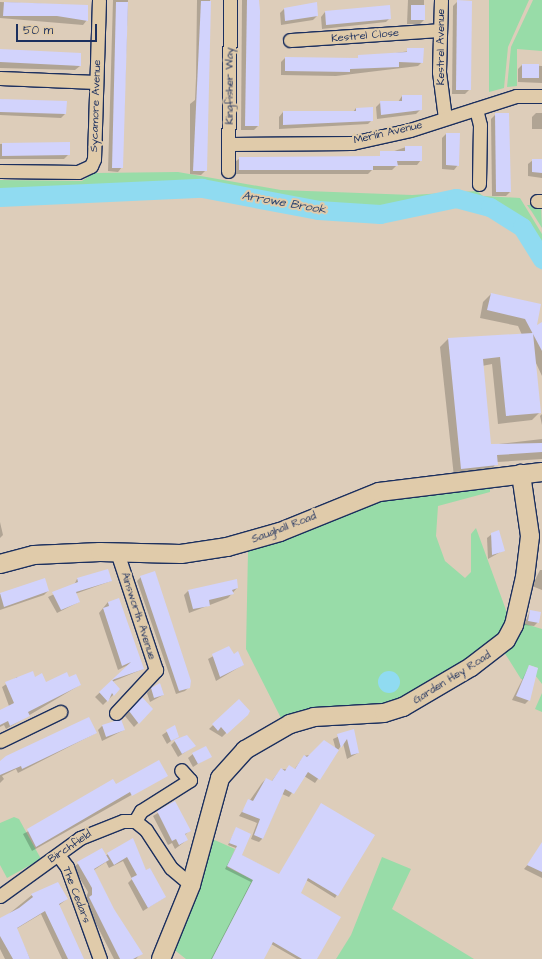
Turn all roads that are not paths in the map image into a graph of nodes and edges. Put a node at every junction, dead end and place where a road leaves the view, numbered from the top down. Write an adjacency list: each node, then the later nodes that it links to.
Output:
1 (99, 0): 7 (street, Sycamore Avenue)
2 (230, 0): 11 (street, Kingfisher Way)
3 (441, 0): 4 (street, Kestrel Avenue)
4 (440, 30): 5 (street, Kestrel Close); 10 (street, Kestrel Avenue)
5 (290, 40)
6 (0, 78): 7 (street)
7 (96, 82): 12 (street, Sycamore Avenue)
8 (542, 96): 9 (street, Merlin Avenue)
9 (476, 109): 10 (street, Merlin Avenue); 14 (street)
10 (446, 118): 11 (street, Merlin Avenue)
11 (230, 144): 13 (street, Kingfisher Way)
12 (0, 171)
13 (228, 171)
14 (479, 184)
15 (542, 472): 16 (street, Saughall Road)
16 (521, 474): 17 (street, Saughall Road); 25 (street, Garden Hey Road)
17 (117, 552): 18 (street, Saughall Road); 20 (street, Ainsworth Avenue)
18 (0, 564)
19 (60, 712): 21 (street)
20 (116, 713)
21 (0, 741)
22 (180, 770): 23 (street)
23 (135, 821): 24 (street, Birchfield); 25 (street)
24 (58, 855): 26 (street, Birchfield); 27 (street, The Cedars)
25 (192, 885): 28 (street, Garden Hey Road)
26 (0, 896)
27 (100, 959)
28 (161, 959)

